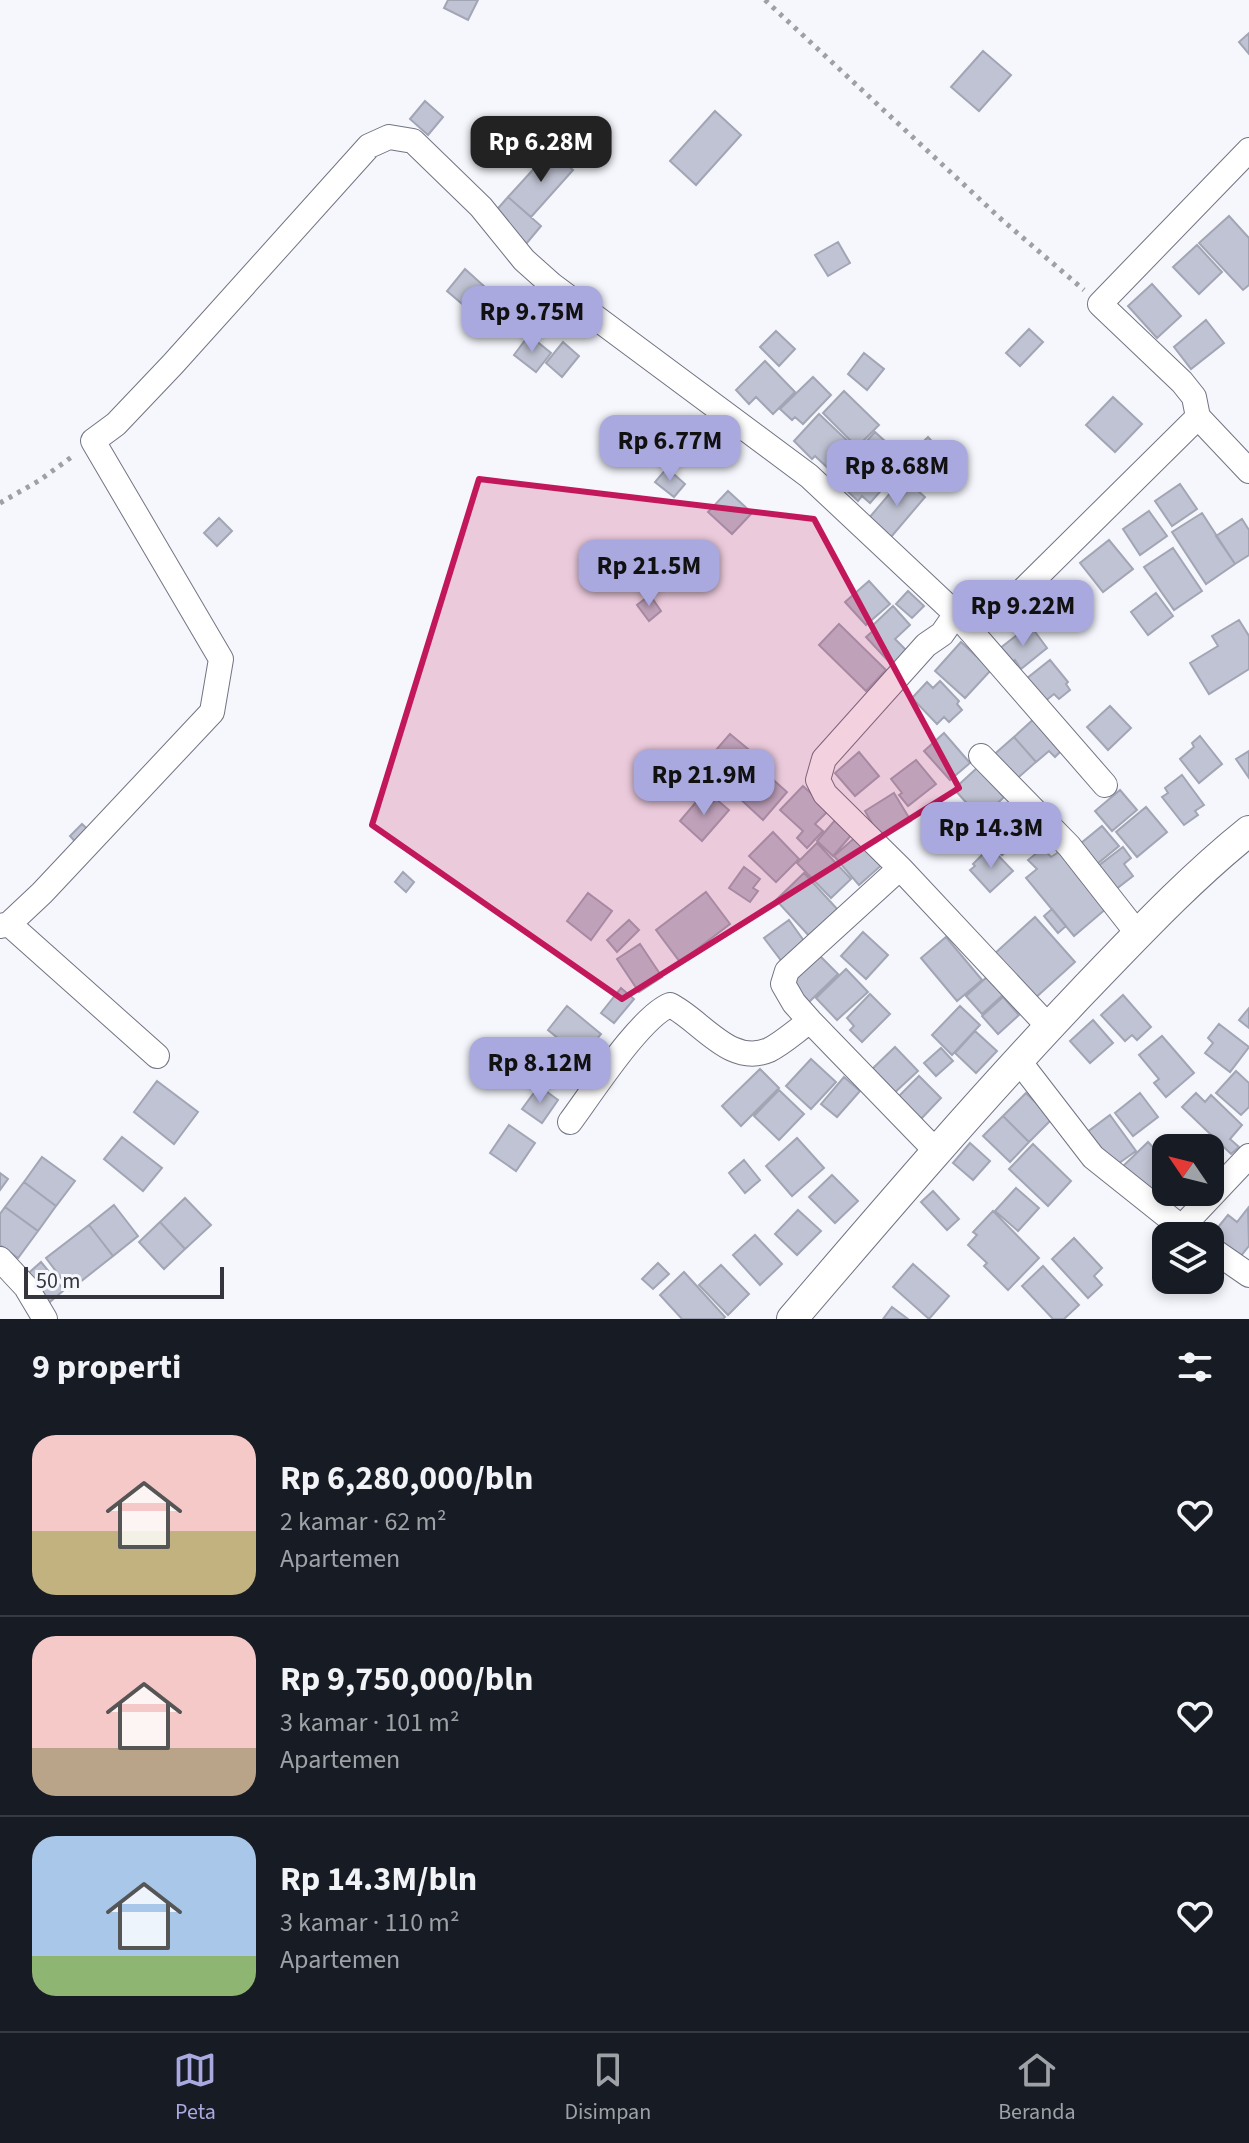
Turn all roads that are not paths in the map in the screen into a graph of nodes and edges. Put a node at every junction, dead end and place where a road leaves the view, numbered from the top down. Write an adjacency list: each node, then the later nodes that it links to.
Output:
1 (1249, 150): 2 (street)
2 (1198, 417): 3 (street); 4 (street)
3 (1249, 471)
4 (956, 614): 6 (street); 8 (street); 9 (street)
5 (981, 756): 10 (street)
6 (1105, 785)
7 (1249, 831): 10 (street)
8 (900, 868): 11 (street); 12 (street)
9 (4, 925): 13 (street)
10 (1138, 934): 12 (street)
11 (810, 1021): 15 (street); 16 (street)
12 (1049, 1027): 14 (street)
13 (157, 1056)
14 (1019, 1061): 16 (street); 18 (street)
15 (570, 1122)
16 (936, 1151): 24 (street)
17 (1249, 1156): 19 (street)
18 (1174, 1222)
19 (1195, 1222)
20 (1224, 1258): 22 (street)
21 (0, 1259): 23 (street)
22 (1249, 1275)
23 (45, 1319)
24 (792, 1319)

